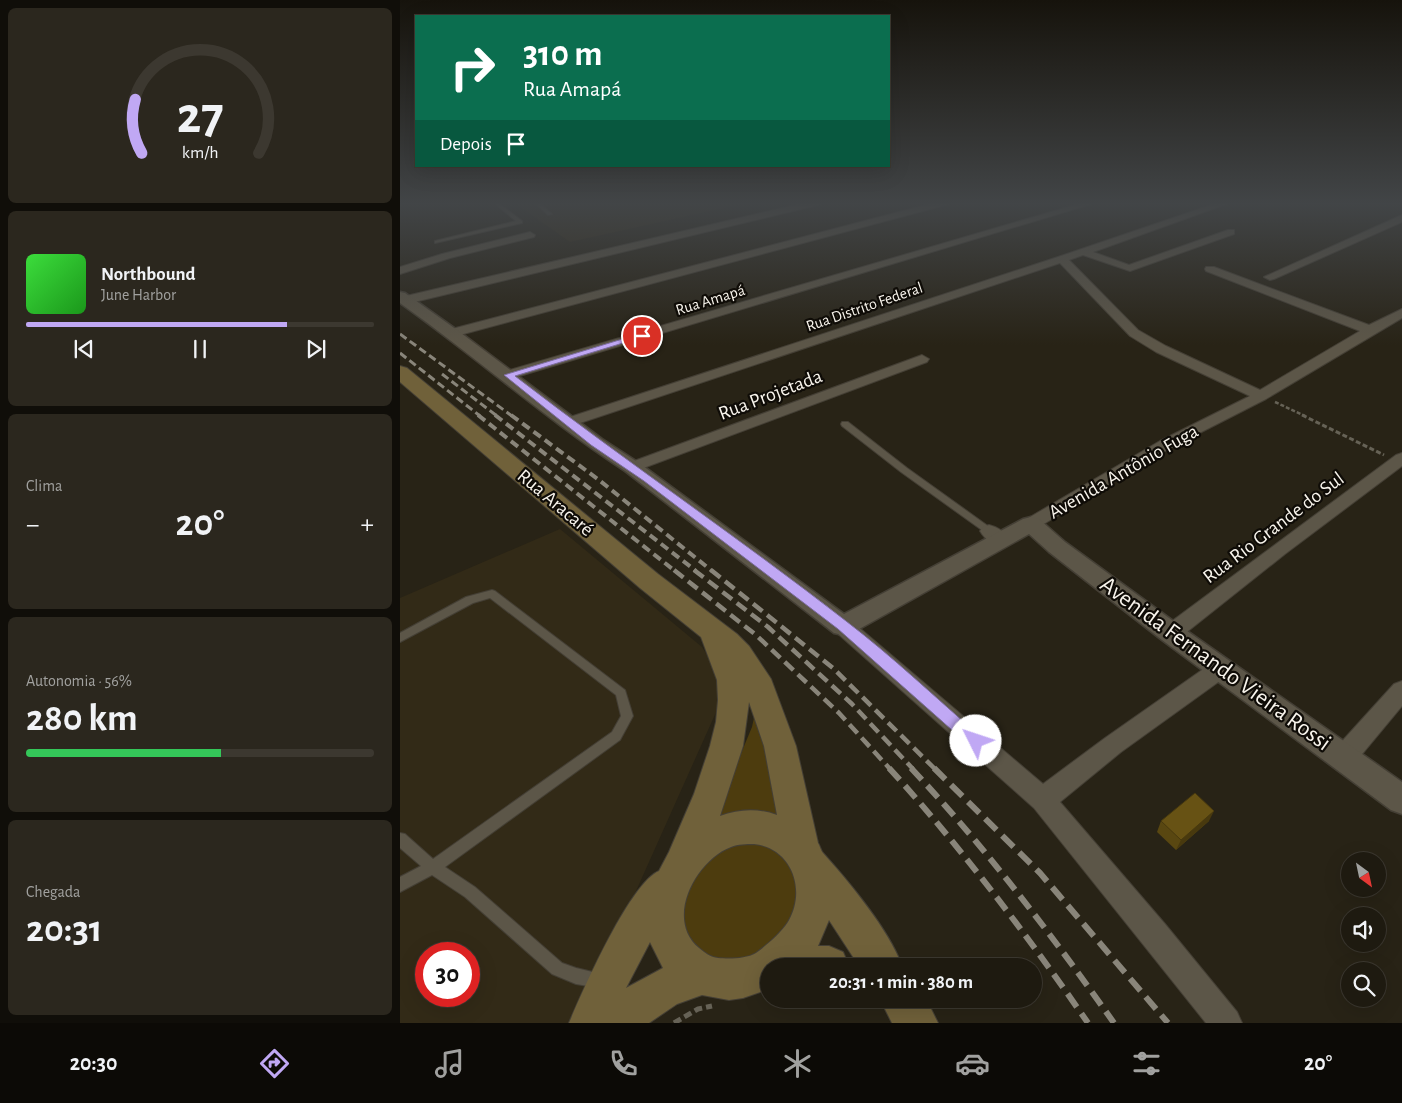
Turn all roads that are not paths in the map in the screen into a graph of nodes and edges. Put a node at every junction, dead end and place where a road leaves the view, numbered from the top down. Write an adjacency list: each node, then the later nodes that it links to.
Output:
1 (471, 250): 11 (street)
2 (612, 250): 13 (street)
3 (766, 250): 16 (street)
4 (932, 250): 19 (street, Rua Amapá)
5 (1085, 250): 8 (street, Rua Distrito Federal)
6 (1181, 250): 8 (street)
7 (1331, 250): 12 (street)
8 (1081, 251): 9 (street, Rua Distrito Federal)
9 (1062, 258): 20 (street); 21 (street, Rua Distrito Federal)
10 (1210, 269): 15 (street)
11 (400, 271)
12 (1270, 277)
13 (403, 298): 16 (street)
14 (1402, 313): 15 (street, Avenida Antônio Fuga)
15 (1370, 330): 20 (street, Avenida Antônio Fuga)
16 (452, 333): 19 (street)
17 (922, 359): 24 (street, Rua Projetada)
18 (400, 372): 28 (main road, Rua Aracaré)
19 (508, 375): 21 (street)
20 (1261, 396): 25 (street, Avenida Antônio Fuga)
21 (569, 422): 24 (street)
22 (846, 424): 26 (lane)
23 (1400, 460): 29 (street, Rua Rio Grande do Sul)
24 (632, 467): 27 (street)
25 (1031, 524): 26 (street, Avenida Antônio Fuga); 29 (street, Avenida Fernando Vieira Rossi)
26 (995, 536): 27 (street, Avenida Antônio Fuga)
27 (843, 626): 34 (street)
28 (713, 631): 37 (main road, Rua Aracaré); 39 (main road)
29 (1171, 633): 31 (street, Avenida Fernando Vieira Rossi)
30 (400, 638): 38 (lane)
31 (1220, 669): 33 (street, Avenida Fernando Vieira Rossi); 34 (street)
32 (1402, 690): 33 (street)
33 (1344, 757): 35 (street, Avenida Fernando Vieira Rossi)
34 (1043, 800): 50 (street)
35 (1402, 800)
36 (400, 839): 38 (lane)
37 (806, 857): 39 (main road); 41 (main road); 42 (main road)
38 (433, 867): 40 (lane); 45 (lane)
39 (678, 872): 44 (main road); 45 (main road)
40 (400, 885)
41 (783, 958)
42 (877, 958)
43 (760, 973): 44 (main road)
44 (701, 975): 48 (main road)
45 (607, 981): 47 (main road)
46 (908, 1008): 49 (main road)
47 (590, 1023)
48 (617, 1023)
49 (917, 1023)
50 (1226, 1023)

